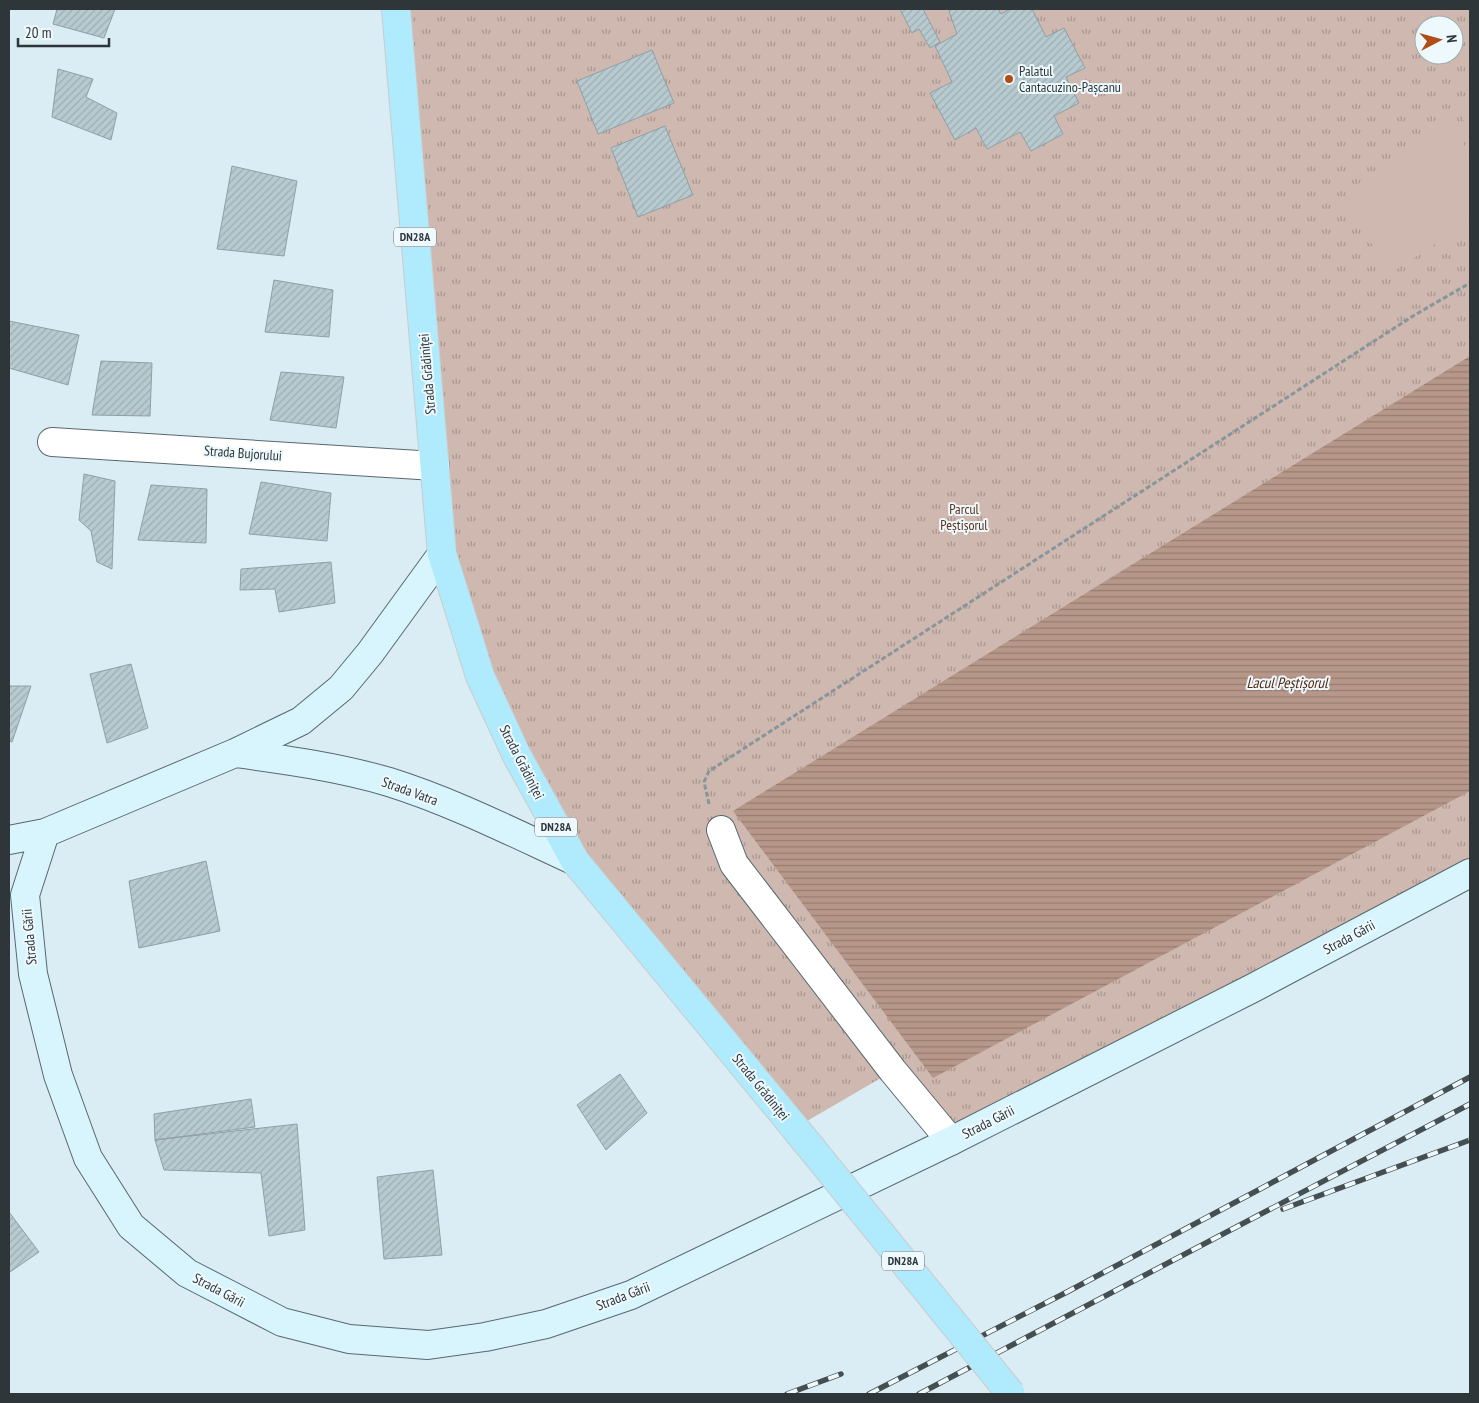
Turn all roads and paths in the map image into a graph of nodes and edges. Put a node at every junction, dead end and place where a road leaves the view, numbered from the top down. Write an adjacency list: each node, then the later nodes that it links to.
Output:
1 (396, 9): 4 (main road, Strada Grădiniței / DN28A)
2 (1470, 283): 7 (path)
3 (52, 442): 4 (street, Strada Bujorului)
4 (435, 466): 5 (main road, Strada Grădiniței / DN28A)
5 (442, 554): 6 (street); 10 (main road, Strada Grădiniței / DN28A)
6 (235, 753): 8 (street); 10 (street, Strada Vatra)
7 (721, 830): 12 (street)
8 (45, 833): 9 (street); 12 (street, Strada Gării)
9 (9, 840)
10 (575, 861): 13 (main road, Strada Grădiniței / DN28A, bridge)
11 (1470, 873): 12 (street, Strada Gării)
12 (951, 1141)
13 (1012, 1394)

